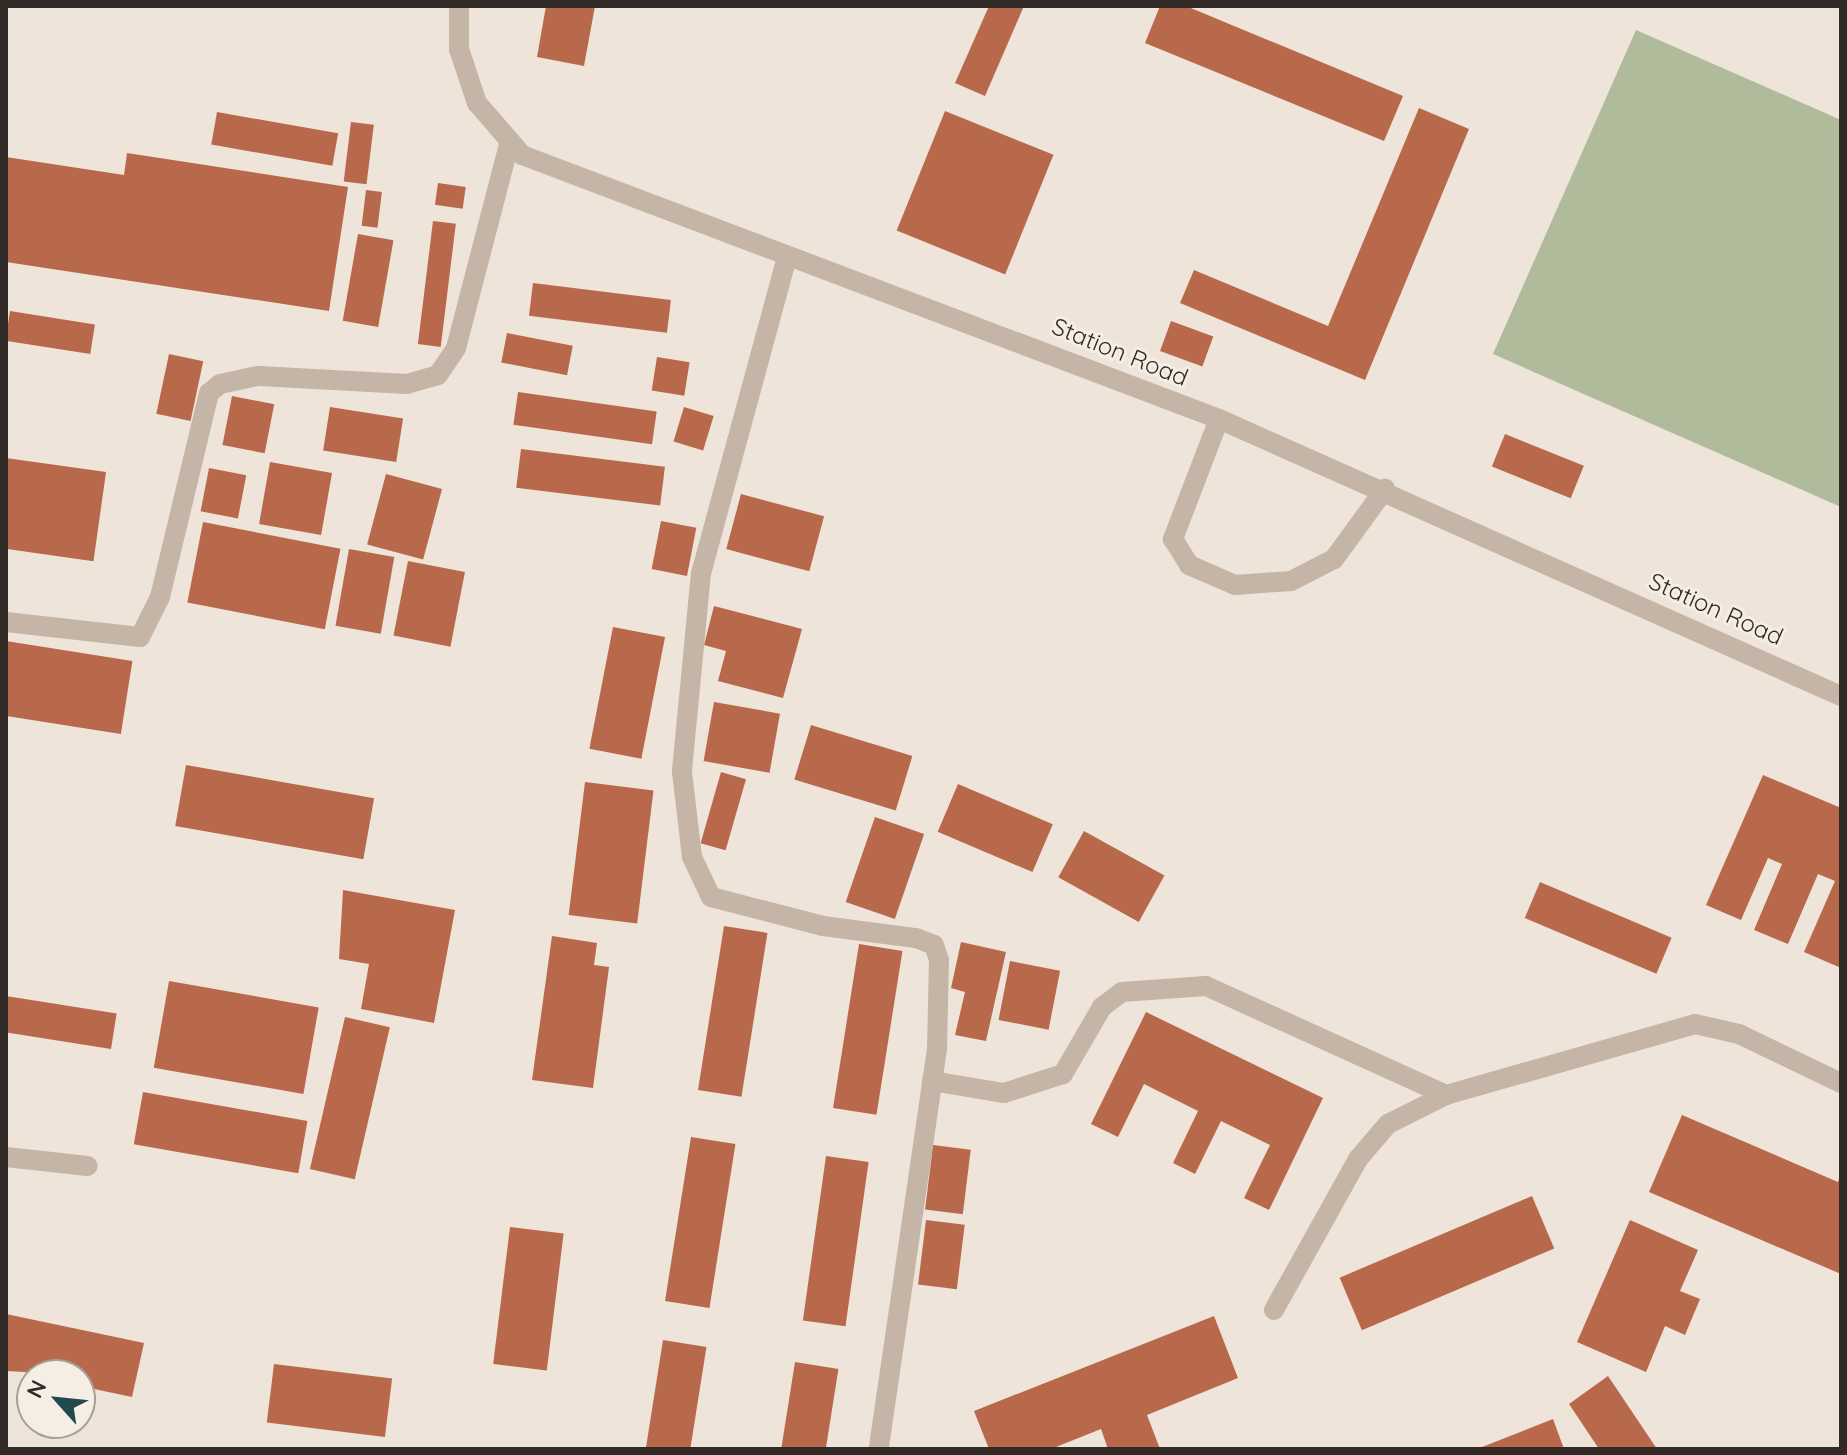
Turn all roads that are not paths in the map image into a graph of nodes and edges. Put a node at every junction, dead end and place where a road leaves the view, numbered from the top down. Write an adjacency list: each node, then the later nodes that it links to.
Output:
1 (459, 6): 2 (street)
2 (509, 145): 3 (street, Station Road); 6 (street)
3 (787, 257): 4 (street, Station Road); 8 (street)
4 (1219, 419): 5 (street, Station Road); 5 (street)
5 (1385, 489): 7 (street, Station Road)
6 (6, 622)
7 (1841, 696)
8 (932, 1081): 10 (street); 14 (street)
9 (1841, 1083): 10 (street)
10 (1446, 1095): 13 (street)
11 (6, 1157): 12 (street)
12 (88, 1166)
13 (1274, 1310)
14 (879, 1449)

